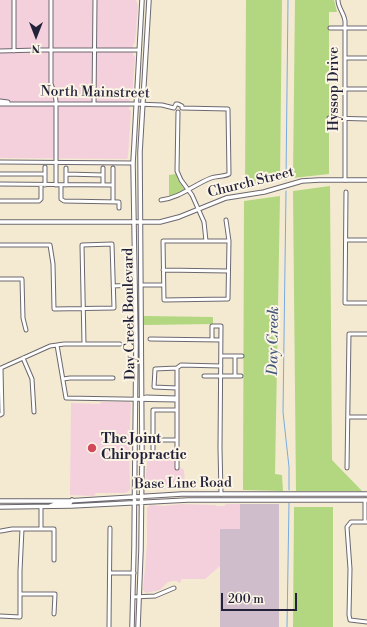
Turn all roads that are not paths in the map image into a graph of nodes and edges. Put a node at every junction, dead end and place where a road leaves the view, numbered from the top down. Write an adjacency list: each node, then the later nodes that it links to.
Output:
1 (14, 0): 15 (street)
2 (51, 0): 11 (street)
3 (95, 0): 12 (street)
4 (142, 0): 13 (main road, Day Creek Boulevard)
5 (149, 0): 10 (main road, Day Creek Boulevard)
6 (338, 0): 8 (street, Hyssop Drive)
7 (330, 28): 8 (street)
8 (346, 28): 9 (street); 16 (street, Hyssop Drive)
9 (367, 28)
10 (147, 35): 13 (main road); 18 (main road, Day Creek Boulevard)
11 (51, 50): 12 (street); 15 (street); 22 (street)
12 (95, 50): 13 (street); 23 (street)
13 (139, 50): 18 (main road); 24 (main road, Day Creek Boulevard)
14 (0, 51): 15 (street)
15 (14, 51)
16 (345, 58): 17 (street); 19 (street, Hyssop Drive)
17 (367, 58)
18 (146, 64): 25 (main road, Day Creek Boulevard)
19 (345, 88): 20 (street); 30 (street, Hyssop Drive)
20 (367, 89)
21 (0, 103): 22 (street, North Mainstreet)
22 (56, 104): 23 (street, North Mainstreet); 33 (street)
23 (94, 104): 24 (street, North Mainstreet)
24 (136, 104): 25 (street, North Mainstreet); 34 (main road, Day Creek Boulevard)
25 (143, 104): 26 (street, North Mainstreet); 62 (main road, Day Creek Boulevard)
26 (174, 108): 27 (street); 28 (street)
27 (182, 108): 28 (street); 52 (street)
28 (178, 112): 52 (street)
29 (329, 118): 30 (street)
30 (345, 119): 31 (street); 43 (street, Hyssop Drive)
31 (367, 119)
32 (0, 162): 33 (street)
33 (56, 163): 34 (street); 47 (street)
34 (133, 163): 61 (main road, Day Creek Boulevard)
35 (45, 168): 40 (street)
36 (66, 168): 41 (street)
37 (103, 168): 42 (street)
38 (113, 168): 51 (street)
39 (0, 174): 40 (street)
40 (45, 174): 46 (street)
41 (66, 174): 42 (street); 49 (street)
42 (103, 175): 50 (street)
43 (346, 180): 44 (main road, Church Street); 58 (main road, Church Street)
44 (367, 180)
45 (0, 184): 46 (street)
46 (43, 185): 47 (street); 55 (street)
47 (56, 185): 48 (street)
48 (61, 185): 49 (street); 56 (street)
49 (66, 185): 50 (street)
50 (103, 185): 51 (street)
51 (113, 185): 56 (street)
52 (188, 190): 54 (street); 58 (street)
53 (346, 192): 63 (street)
54 (160, 200)
55 (0, 201)
56 (113, 202): 57 (street)
57 (119, 208)
58 (198, 209): 62 (main road, Church Street); 65 (street)
59 (226, 220): 66 (street)
60 (0, 222): 61 (main road, Church Street)
61 (134, 222): 62 (main road, Church Street); 71 (main road, Day Creek Boulevard)
62 (140, 222): 72 (main road, Day Creek Boulevard)
63 (346, 240): 64 (street); 75 (street)
64 (367, 240)
65 (206, 241): 66 (street); 68 (street)
66 (229, 241): 69 (street)
67 (0, 245): 76 (street)
68 (163, 270): 69 (street); 73 (street)
69 (228, 271): 73 (street)
70 (0, 279): 77 (street)
71 (135, 285): 74 (street); 98 (main road, Day Creek Boulevard)
72 (141, 285): 73 (street); 99 (main road, Day Creek Boulevard)
73 (163, 285)
74 (113, 286): 76 (street); 76 (street)
75 (367, 303)
76 (84, 309): 82 (street)
77 (26, 330)
78 (367, 334): 104 (street)
79 (150, 339): 80 (street)
80 (212, 340): 81 (street); 81 (street)
81 (221, 340): 85 (street)
82 (84, 344): 83 (street); 84 (street)
83 (120, 344)
84 (57, 345): 88 (street); 96 (street)
85 (221, 356): 86 (street); 89 (street)
86 (235, 356): 87 (street); 93 (street)
87 (242, 356)
88 (23, 358): 102 (street); 103 (street)
89 (221, 366): 90 (street); 92 (street)
90 (177, 368): 97 (street); 97 (street)
91 (204, 376): 92 (street)
92 (221, 376): 93 (street); 111 (street)
93 (235, 376): 94 (street)
94 (241, 376)
95 (113, 378): 96 (street)
96 (63, 379): 98 (street)
97 (177, 388): 100 (street)
98 (135, 399): 99 (street); 113 (main road, Day Creek Boulevard)
99 (141, 399): 100 (street); 114 (main road, Day Creek Boulevard)
100 (177, 399): 101 (street)
101 (177, 410): 106 (street); 107 (street)
102 (34, 412)
103 (1, 414)
104 (348, 417): 105 (street); 110 (street)
105 (367, 417)
106 (153, 440): 107 (street); 108 (street)
107 (177, 440): 109 (street)
108 (153, 450)
109 (177, 468)
110 (347, 468)
111 (221, 494): 112 (main road, Base Line Road); 114 (main road, Base Line Road)
112 (367, 494)
113 (135, 496): 114 (main road, Base Line Road); 115 (main road, Base Line Road); 119 (main road, Day Creek Boulevard)
114 (141, 496): 118 (main road, Day Creek Boulevard)
115 (72, 500): 117 (main road, Base Line Road); 122 (main road)
116 (366, 500): 118 (main road, Base Line Road); 123 (street)
117 (0, 501)
118 (141, 502): 119 (main road, Base Line Road); 134 (main road, Day Creek Boulevard)
119 (135, 503): 122 (main road, Base Line Road); 130 (main road, Day Creek Boulevard)
120 (0, 507): 121 (main road, Base Line Road)
121 (41, 507): 122 (main road, Base Line Road); 124 (street)
122 (47, 507)
123 (366, 522): 137 (street)
124 (41, 528): 126 (street); 128 (street)
125 (110, 528): 129 (street)
126 (22, 529): 127 (street); 132 (street)
127 (1, 531)
128 (54, 560)
129 (110, 572): 130 (street); 138 (street)
130 (134, 573): 133 (main road, Day Creek Boulevard)
131 (174, 588): 134 (street)
132 (20, 594): 135 (street); 136 (street)
133 (133, 597): 134 (street); 139 (main road, Day Creek Boulevard)
134 (139, 597): 140 (main road, Day Creek Boulevard)
135 (54, 614)
136 (0, 616)
137 (367, 622)
138 (109, 627)
139 (132, 627)
140 (138, 627)

